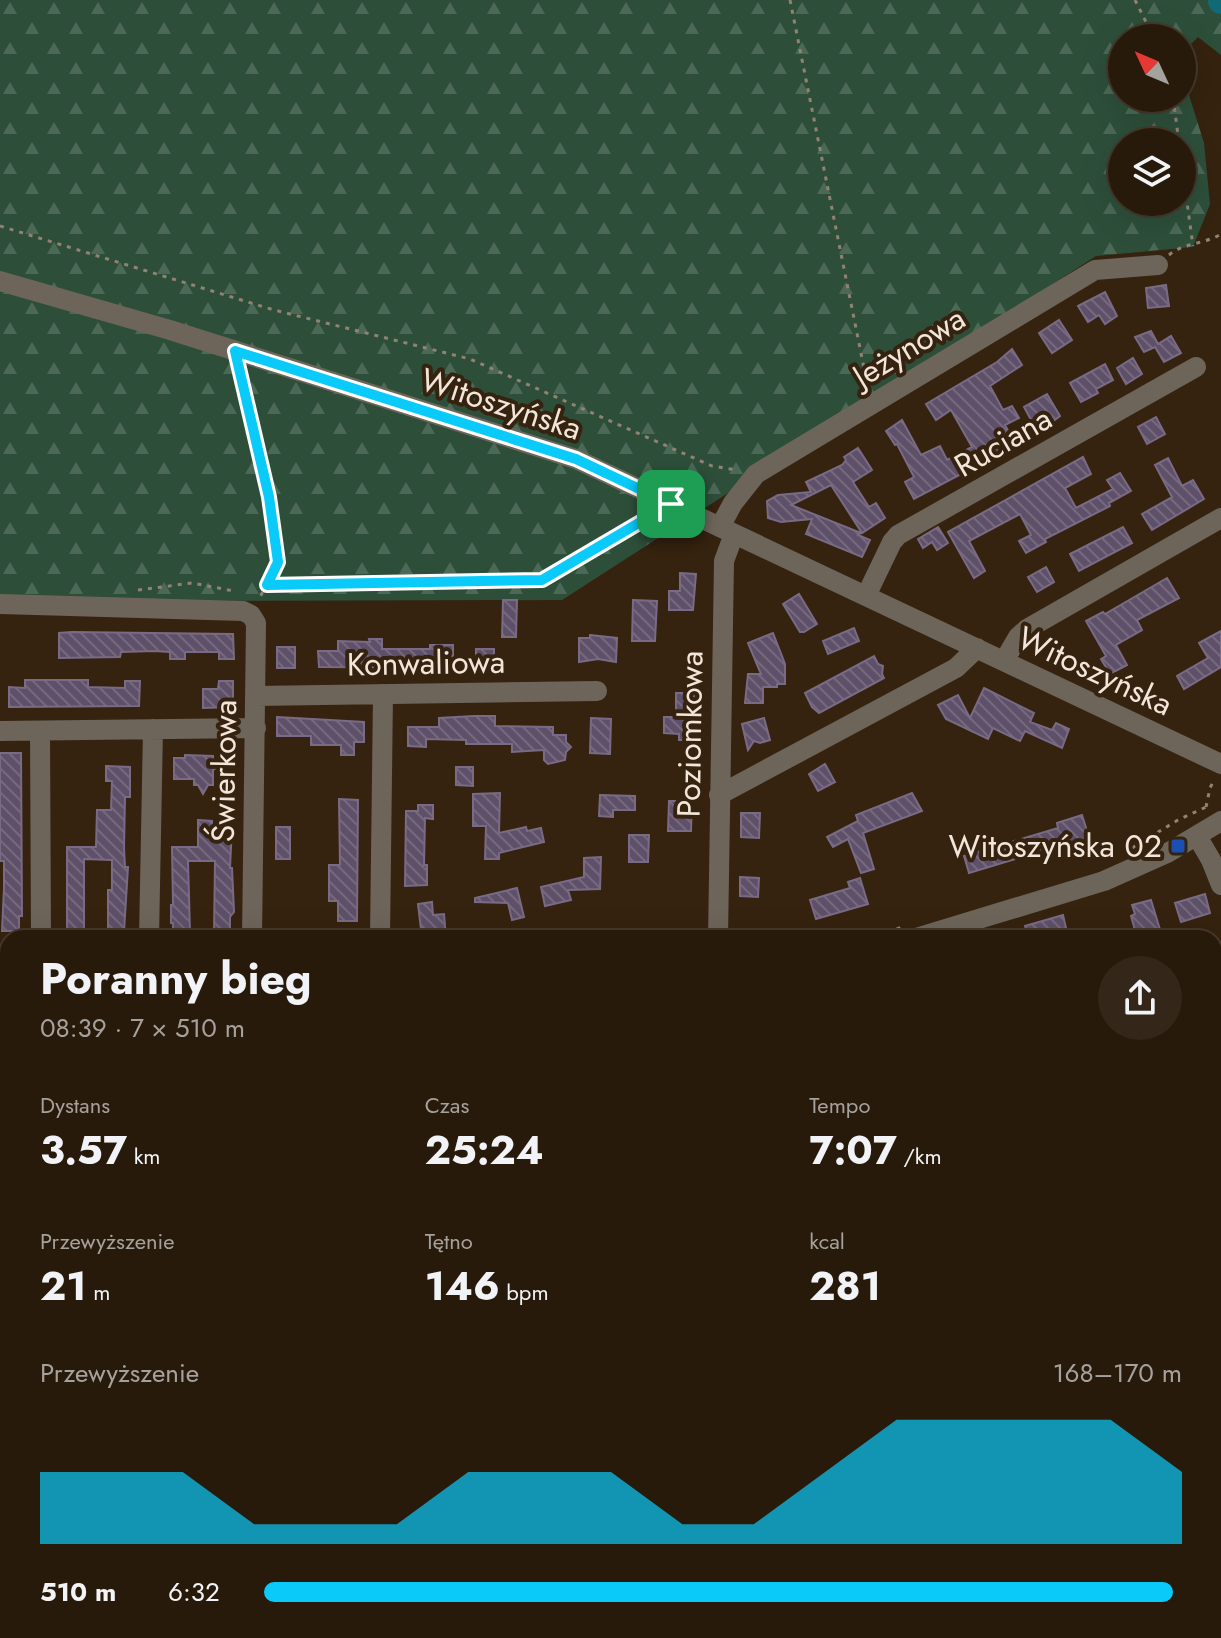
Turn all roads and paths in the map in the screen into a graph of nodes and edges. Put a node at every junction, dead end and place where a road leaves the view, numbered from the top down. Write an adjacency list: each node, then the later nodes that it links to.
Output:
1 (790, 0): 12 (path)
2 (1135, 0): 3 (path)
3 (1147, 24)
4 (1189, 216): 7 (path)
5 (0, 226): 13 (path)
6 (1221, 234): 7 (path)
7 (1193, 246): 8 (path)
8 (1158, 265): 12 (street, Jeżynowa)
9 (0, 281): 10 (street, Witoszyńska)
10 (235, 351): 14 (street, Witoszyńska); 17 (path)
11 (1196, 367): 18 (street, Ruciana)
12 (869, 406): 13 (street, Jeżynowa)
13 (756, 474): 16 (street, Jeżynowa)
14 (671, 504): 16 (street, Witoszyńska); 17 (path)
15 (1221, 518): 22 (street)
16 (727, 531): 18 (street, Witoszyńska); 32 (street, Poziomkowa)
17 (267, 585): 20 (path)
18 (866, 596): 21 (street, Witoszyńska)
19 (0, 604): 20 (street)
20 (247, 613): 25 (street, Świerkowa)
21 (977, 648): 22 (street, Witoszyńska); 32 (street)
22 (1004, 661): 30 (street, Witoszyńska)
23 (597, 691): 24 (street, Konwaliowa)
24 (383, 694): 25 (street, Konwaliowa); 40 (street)
25 (255, 696): 26 (street, Świerkowa)
26 (256, 728): 27 (street); 39 (street, Świerkowa)
27 (153, 729): 29 (street); 38 (street)
28 (0, 731): 29 (street)
29 (40, 731): 37 (street)
30 (1221, 764)
31 (1221, 772): 33 (path)
32 (719, 795): 41 (street, Poziomkowa)
33 (1215, 817): 34 (street); 35 (path)
34 (1197, 836): 36 (street); 42 (street)
35 (1131, 849)
36 (1221, 885)
37 (41, 930)
38 (149, 930)
39 (252, 930)
40 (380, 930)
41 (718, 930)
42 (919, 930)

